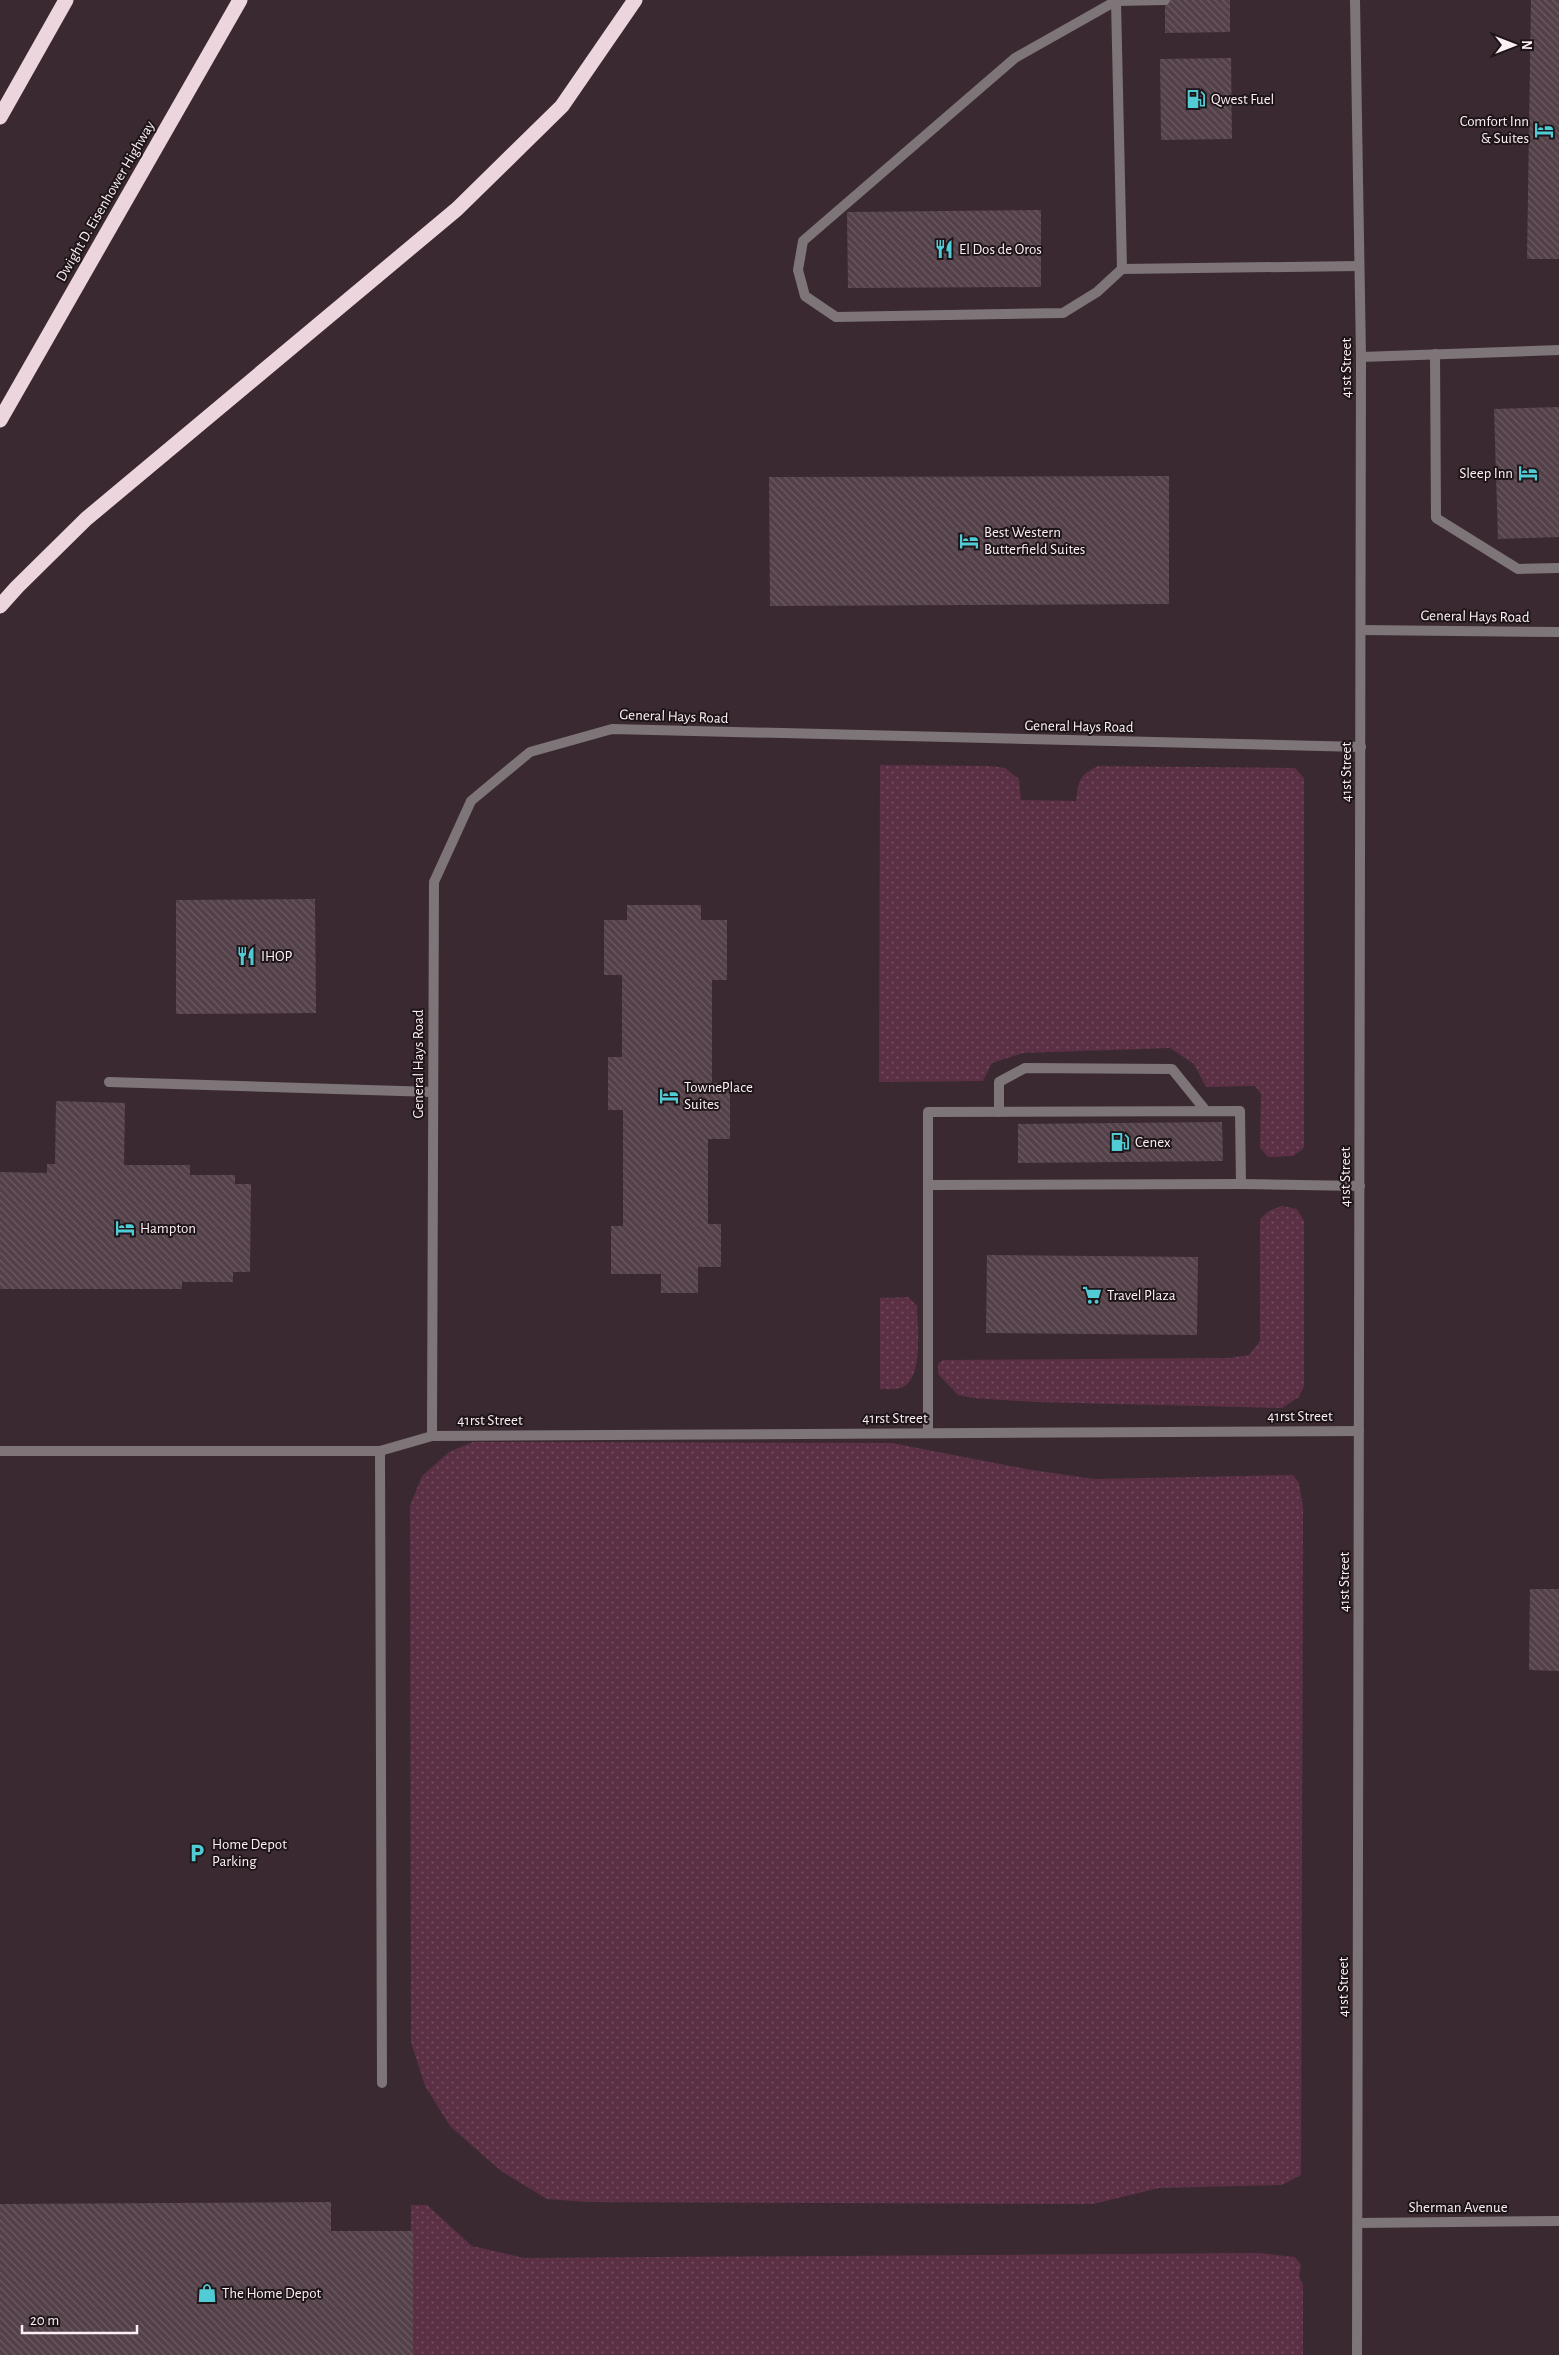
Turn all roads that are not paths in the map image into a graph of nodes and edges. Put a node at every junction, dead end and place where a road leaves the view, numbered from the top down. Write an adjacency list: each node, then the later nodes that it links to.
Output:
1 (66, 0): 7 (highway)
2 (240, 0): 13 (highway, Dwight D. Eisenhower Highway)
3 (635, 0): 15 (highway)
4 (1165, 0): 6 (street)
5 (1355, 0): 8 (street, 41st Street)
6 (1116, 1): 9 (street); 9 (street)
7 (0, 117)
8 (1359, 266): 9 (street); 12 (street, 41st Street)
9 (1122, 269)
10 (1559, 350): 11 (street)
11 (1435, 354): 12 (street); 14 (street)
12 (1361, 357): 16 (street, 41st Street)
13 (0, 420)
14 (1559, 568)
15 (0, 606)
16 (1361, 630): 17 (street, General Hays Road); 18 (street, 41st Street)
17 (1559, 632)
18 (1361, 747): 20 (street, General Hays Road); 25 (street, 41st Street)
19 (109, 1082): 20 (street)
20 (433, 1092): 28 (street, General Hays Road)
21 (1206, 1111): 22 (street); 22 (street); 23 (street)
22 (999, 1112): 24 (street)
23 (1241, 1184): 24 (street); 25 (street)
24 (928, 1185): 27 (street)
25 (1360, 1186): 26 (street, 41st Street)
26 (1359, 1431): 27 (street, 41rst Street); 33 (street, 41st Street)
27 (928, 1433): 28 (street, 41rst Street)
28 (432, 1436): 30 (street, 41rst Street)
29 (0, 1451): 30 (street, 41rst Street)
30 (380, 1451): 31 (street)
31 (382, 2083)
32 (1559, 2221): 33 (street, Sherman Avenue)
33 (1358, 2223): 34 (street, 41st Street)
34 (1357, 2355)

